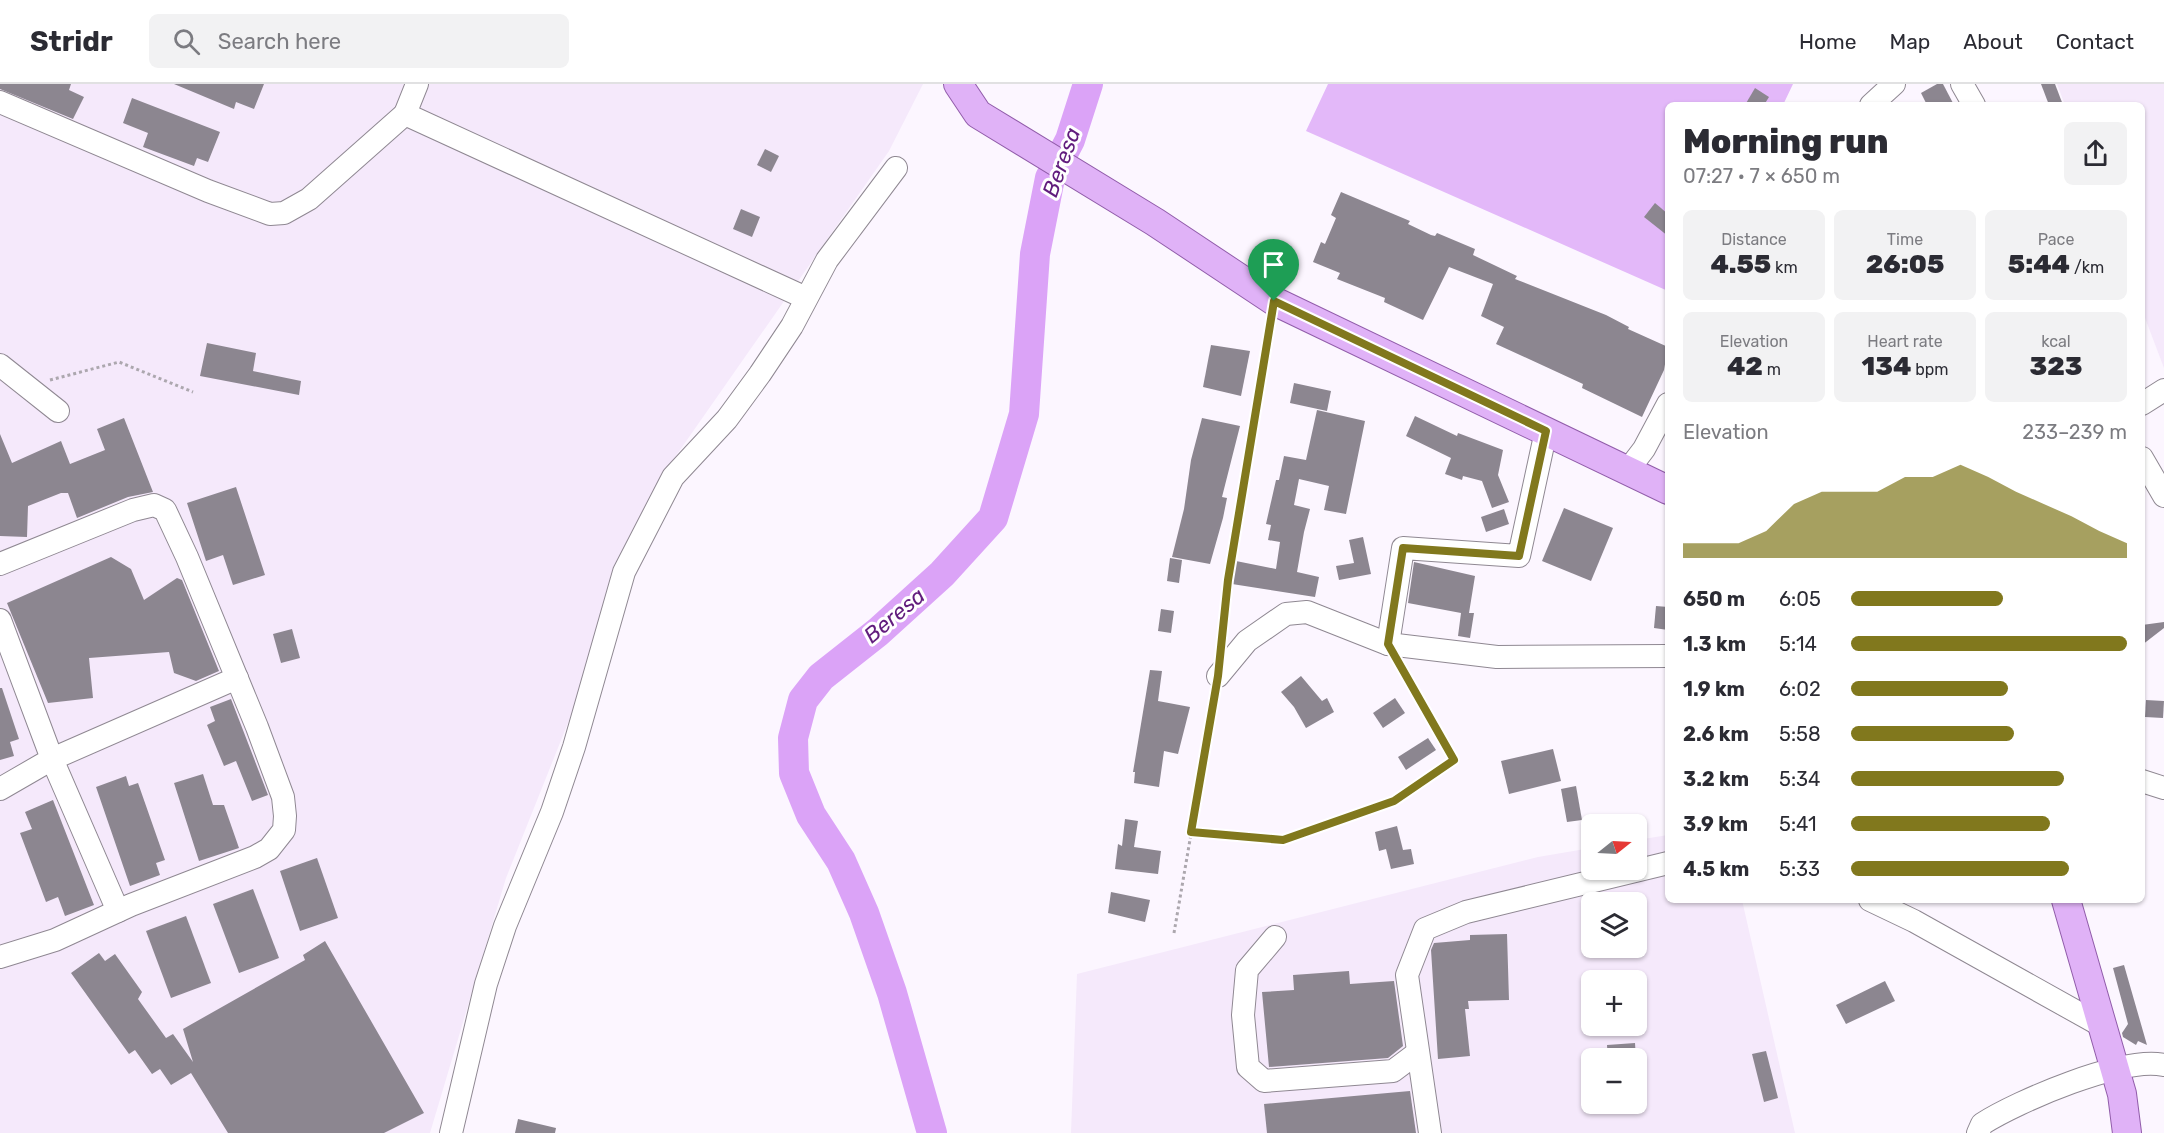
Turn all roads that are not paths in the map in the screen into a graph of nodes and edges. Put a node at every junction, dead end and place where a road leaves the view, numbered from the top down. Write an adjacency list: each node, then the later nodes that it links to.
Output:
1 (417, 84): 8 (street)
2 (958, 84): 16 (main road)
3 (1894, 84): 6 (street)
4 (1962, 84): 7 (street)
5 (0, 102): 8 (street)
6 (1874, 102)
7 (1972, 102)
8 (405, 114): 10 (street)
9 (896, 168): 10 (street)
10 (806, 298): 42 (street)
11 (0, 365): 15 (street)
12 (2164, 390): 13 (street)
13 (2145, 402)
14 (1665, 410): 18 (street)
15 (58, 411)
16 (1546, 431): 18 (main road); 23 (street)
17 (2145, 463): 20 (street)
18 (1628, 470): 19 (main road)
19 (1665, 488)
20 (2164, 496)
21 (0, 564): 26 (street)
22 (0, 620): 27 (street)
23 (1388, 644): 24 (street); 25 (street)
24 (1665, 656)
25 (1218, 676)
26 (237, 678): 27 (street); 34 (street)
27 (52, 759): 30 (street); 34 (street)
28 (2145, 783): 29 (street)
29 (2164, 788)
30 (0, 789)
31 (1665, 864): 38 (street)
32 (1876, 903): 37 (street)
33 (2067, 903): 37 (main road)
34 (118, 911): 36 (street)
35 (1275, 937): 38 (street)
36 (0, 957)
37 (2102, 1026): 40 (main road)
38 (1417, 1053): 43 (street)
39 (2164, 1065): 40 (street)
40 (2119, 1082): 41 (street); 44 (main road); 45 (main road)
41 (1975, 1130)
42 (451, 1133)
43 (1430, 1133)
44 (2127, 1133)
45 (2141, 1133)

